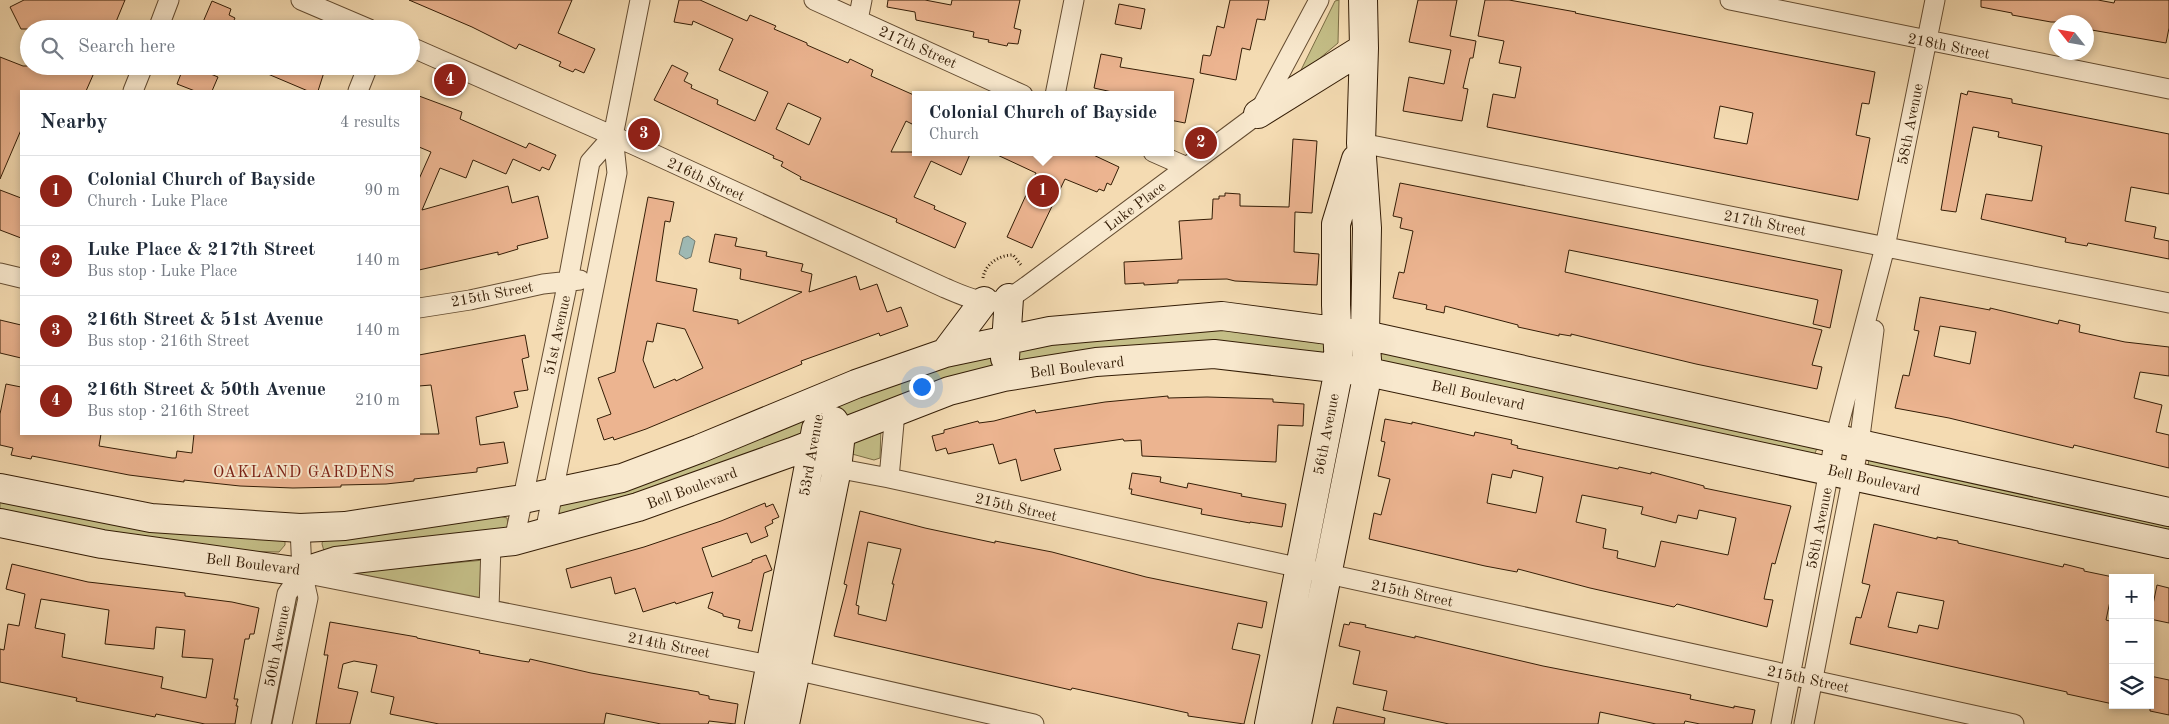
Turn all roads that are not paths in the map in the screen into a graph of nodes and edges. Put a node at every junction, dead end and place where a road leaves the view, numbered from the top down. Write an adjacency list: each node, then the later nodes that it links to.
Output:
1 (169, 0): 11 (street)
2 (301, 0): 12 (street)
3 (640, 0): 25 (street, 51st Avenue)
4 (814, 0): 13 (street, 217th Street)
5 (862, 0): 13 (street)
6 (1074, 0): 23 (street)
7 (1318, 0): 24 (street, Luke Place)
8 (1363, 0): 15 (street, 56th Avenue)
9 (1730, 0): 14 (street, 218th Street)
10 (1934, 0): 14 (street, 58th Avenue)
11 (161, 20)
12 (348, 20)
13 (858, 20): 22 (street, 217th Street)
14 (1926, 41): 19 (street, 218th Street); 29 (street, 58th Avenue)
15 (1364, 48): 24 (street); 26 (street, 56th Avenue)
16 (420, 51): 25 (street, 216th Street)
17 (139, 75): 20 (street)
18 (364, 75): 21 (street)
19 (2169, 89)
20 (133, 90)
21 (358, 90)
22 (1014, 91)
23 (1056, 91)
24 (1258, 114): 28 (street, Luke Place)
25 (614, 136): 32 (street, 51st Avenue); 33 (street, 51st Avenue); 34 (street, 216th Street)
26 (1360, 143): 29 (street, 217th Street); 37 (street, 56th Avenue); 38 (street, 56th Avenue)
27 (1162, 156): 28 (street)
28 (1187, 167): 34 (street, Luke Place)
29 (1885, 247): 35 (street, 217th Street); 47 (street, 58th Avenue)
30 (0, 273): 31 (street)
31 (20, 278)
32 (596, 278): 33 (street, 215th Street); 53 (street, 51st Avenue)
33 (568, 281): 36 (street, 215th Street); 54 (street, 51st Avenue)
34 (992, 292): 39 (street); 40 (street)
35 (2169, 303)
36 (420, 308)
37 (1338, 331): 38 (street, Bell Boulevard); 39 (street, Bell Boulevard); 41 (street, 56th Avenue)
38 (1365, 334): 42 (street, 56th Avenue); 47 (street, Bell Boulevard)
39 (1006, 340): 40 (street, Bell Boulevard); 43 (street)
40 (945, 353): 44 (street, Bell Boulevard)
41 (1339, 369): 42 (street, Bell Boulevard); 43 (street, Bell Boulevard); 61 (street, 56th Avenue)
42 (1368, 372): 50 (street, Bell Boulevard); 63 (street, 56th Avenue)
43 (1004, 377): 45 (street, Bell Boulevard)
44 (820, 399): 46 (street, 53rd Avenue); 48 (street, 53rd Avenue); 53 (street, Bell Boulevard)
45 (895, 412): 46 (street, Bell Boulevard); 51 (street)
46 (842, 433): 48 (street, Bell Boulevard); 49 (street, 53rd Avenue)
47 (1847, 442): 50 (street, 58th Avenue); 55 (street, Bell Boulevard)
48 (812, 454): 49 (street, 215th Street); 58 (street, Bell Boulevard); 65 (street, 53rd Avenue)
49 (837, 468): 51 (street, 215th Street); 65 (street, 53rd Avenue)
50 (1841, 473): 60 (street, Bell Boulevard); 66 (street, 58th Avenue); 67 (street, 58th Avenue)
51 (889, 478): 61 (street, 215th Street)
52 (0, 488): 57 (street, Bell Boulevard)
53 (552, 493): 54 (street, Bell Boulevard); 58 (street, 51st Avenue)
54 (523, 499): 57 (street, Bell Boulevard); 59 (street, 51st Avenue)
55 (2169, 512)
56 (0, 523): 62 (street, Bell Boulevard)
57 (300, 528): 62 (street, 50th Avenue)
58 (544, 532): 59 (street, Bell Boulevard)
59 (503, 543): 62 (street, Bell Boulevard); 64 (street, 51st Avenue)
60 (2169, 544)
61 (1300, 569): 63 (street, 215th Street); 73 (street, 56th Avenue)
62 (302, 572): 64 (street, 214th Street); 68 (street, 50th Avenue); 69 (street, 50th Avenue)
63 (1327, 575): 66 (street, 215th Street); 74 (street, 56th Avenue)
64 (489, 609): 65 (street, 214th Street)
65 (783, 668): 70 (street, 53rd Avenue); 71 (street, 53rd Avenue); 72 (street, 214th Street)
66 (1791, 676): 67 (street, 215th Street); 75 (street, 58th Avenue)
67 (1813, 680): 76 (street, 58th Avenue); 77 (street, 215th Street)
68 (261, 724)
69 (282, 724)
70 (759, 724)
71 (785, 724)
72 (1034, 724)
73 (1269, 724)
74 (1297, 724)
75 (1781, 724)
76 (1804, 724)
77 (2014, 724)

